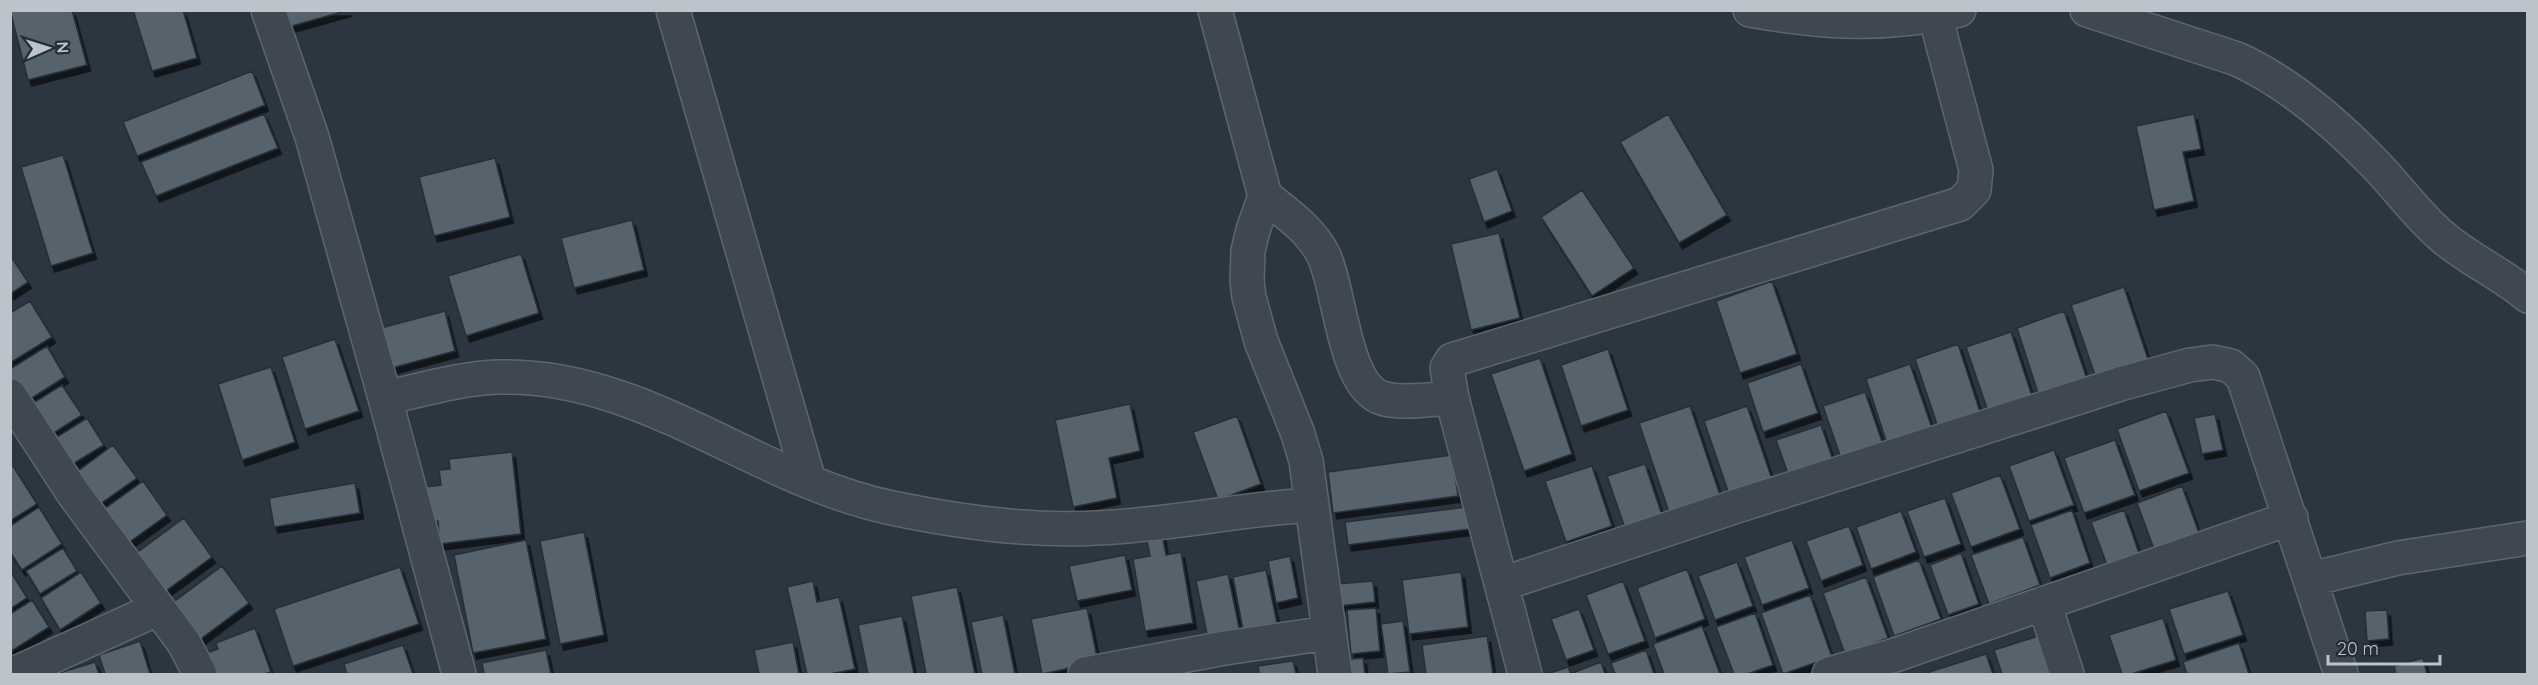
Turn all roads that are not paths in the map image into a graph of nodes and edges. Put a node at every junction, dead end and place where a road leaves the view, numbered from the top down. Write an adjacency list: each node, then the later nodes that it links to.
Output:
1 (268, 10): 10 (street)
2 (673, 10): 12 (street)
3 (1215, 10): 7 (street)
4 (1750, 10): 6 (street)
5 (2087, 10): 8 (street)
6 (1947, 13): 11 (street)
7 (1265, 196): 11 (street); 13 (street)
8 (2528, 296)
9 (10, 396): 19 (street)
10 (385, 398): 12 (street); 25 (street)
11 (1452, 398): 17 (street)
12 (809, 481): 13 (street)
13 (1312, 505): 20 (street)
14 (2291, 518): 16 (street); 17 (street); 18 (street)
15 (2528, 538): 16 (street)
16 (2311, 579): 31 (street)
17 (1502, 584): 28 (street)
18 (2044, 603): 21 (street); 30 (street)
19 (157, 609): 23 (street); 24 (street)
20 (1328, 633): 26 (street); 27 (street)
21 (1898, 665): 29 (street)
22 (10, 667): 23 (street)
23 (15, 674)
24 (200, 675)
25 (459, 675)
26 (1085, 675)
27 (1335, 675)
28 (1525, 675)
29 (1828, 675)
30 (2067, 675)
31 (2341, 675)

